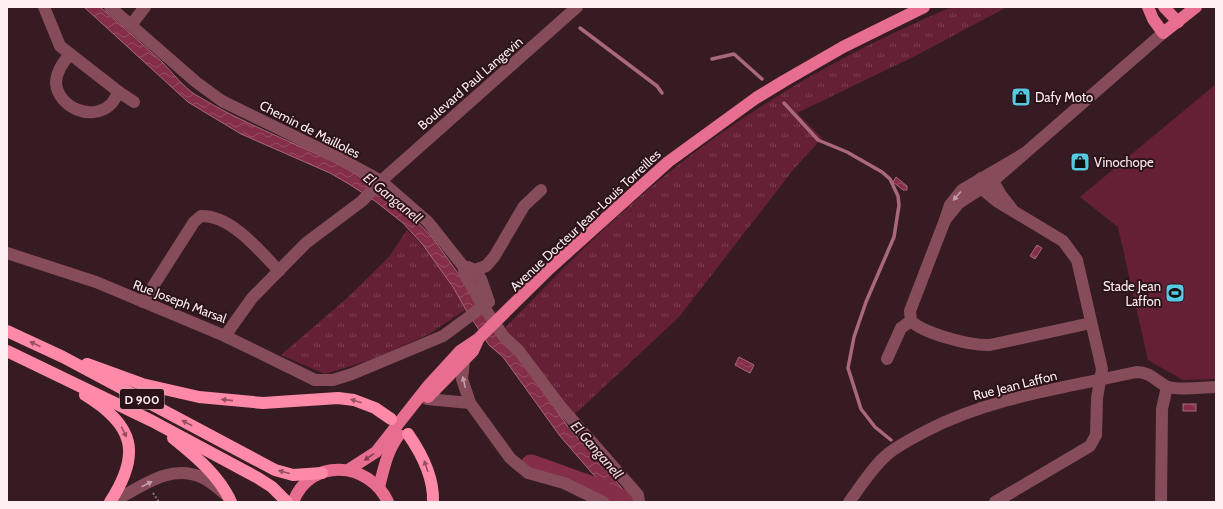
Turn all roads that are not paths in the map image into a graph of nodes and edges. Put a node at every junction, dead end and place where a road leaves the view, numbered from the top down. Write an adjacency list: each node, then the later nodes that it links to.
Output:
1 (44, 7): 12 (street)
2 (110, 7): 10 (street, Chemin de Mailloles)
3 (145, 7): 10 (street)
4 (577, 7): 17 (street, Boulevard Paul Langevin)
5 (924, 7): 31 (main road, Avenue Docteur Jean-Louis Torreilles)
6 (1148, 7): 11 (main road)
7 (1164, 7): 9 (main road)
8 (1196, 7): 9 (main road)
9 (1178, 22): 11 (main road)
10 (131, 25): 17 (street, Chemin de Mailloles)
11 (1163, 34): 15 (street)
12 (69, 55): 13 (street); 13 (street)
13 (119, 92): 14 (street)
14 (134, 102)
15 (1025, 153): 16 (street); 18 (street)
16 (993, 181): 18 (street); 21 (street)
17 (379, 183): 20 (street, Boulevard Paul Langevin); 23 (street, Chemin de Mailloles)
18 (982, 183): 21 (street); 27 (street)
19 (541, 190): 24 (street)
20 (362, 201): 25 (street, Rue Joseph Marsal)
21 (1012, 209): 28 (street)
22 (7, 252): 26 (street, Rue Joseph Marsal)
23 (463, 266): 24 (street); 56 (street, Chemin de Mailloles)
24 (475, 270): 30 (street)
25 (279, 272): 26 (street); 30 (street, Rue Joseph Marsal)
26 (143, 302): 30 (street, Rue Joseph Marsal)
27 (911, 321): 28 (street); 34 (street)
28 (1091, 323): 37 (street)
29 (7, 331): 33 (highway, D 900, one-way to 29)
30 (225, 336)
31 (478, 339): 36 (main road, Avenue Docteur Jean-Louis Torreilles); 45 (main road, Avenue Docteur Jean-Louis Torreilles)
32 (7, 350): 35 (highway, D 900)
33 (63, 357): 42 (highway, one-way to 33); 47 (highway, D 900, one-way to 33)
34 (888, 359)
35 (26, 360): 43 (highway, D 900); 50 (highway, one-way to 50)
36 (464, 361): 40 (main road, Avenue Docteur Jean-Louis Torreilles); 41 (street, one-way to 36)
37 (1101, 380): 38 (street, Rue Jean Laffon); 57 (street, Rue Jean Laffon); 58 (street)
38 (1167, 386): 39 (street); 59 (street)
39 (1216, 387)
40 (427, 399): 41 (street); 45 (main road, Avenue Docteur Jean-Louis Torreilles)
41 (470, 403): 55 (street)
42 (391, 418)
43 (152, 421): 49 (highway); 51 (highway, D 900)
44 (408, 434): 54 (highway, one-way to 44)
45 (390, 442): 46 (main road, one-way to 46); 48 (main road)
46 (348, 470): 47 (main road); 48 (main road)
47 (322, 473): 52 (main road)
48 (379, 487): 53 (main road)
49 (230, 500): 50 (street, one-way to 49)
50 (111, 502)
51 (287, 502)
52 (293, 502)
53 (388, 502)
54 (434, 502)
55 (603, 502)
56 (639, 502)
57 (848, 502)
58 (995, 502)
59 (1161, 502)

